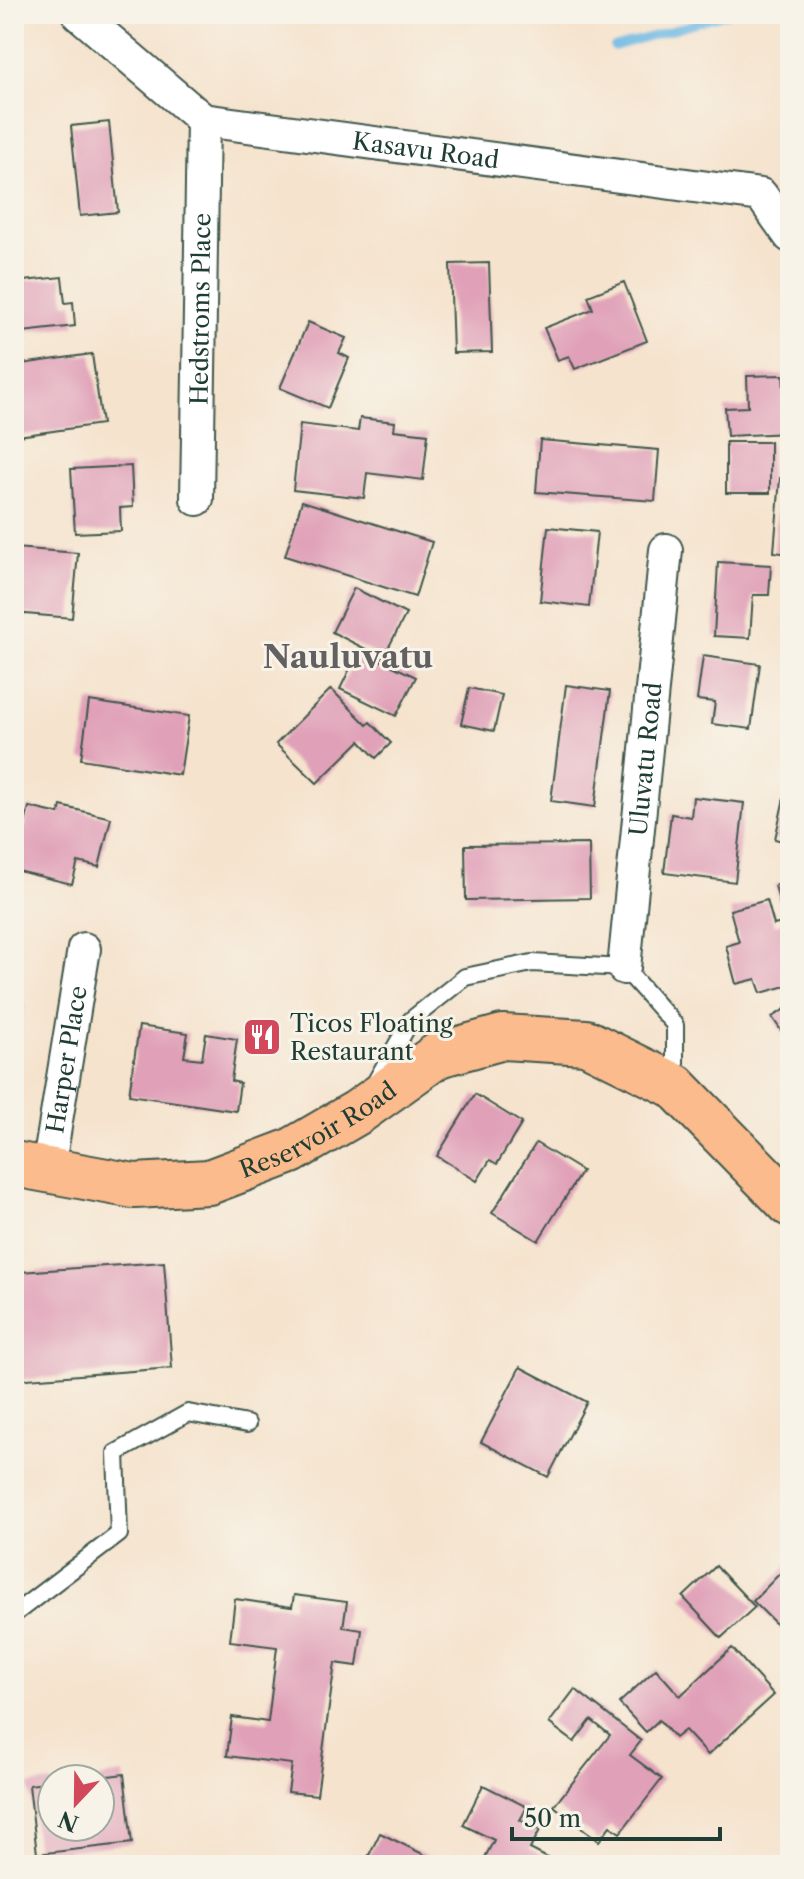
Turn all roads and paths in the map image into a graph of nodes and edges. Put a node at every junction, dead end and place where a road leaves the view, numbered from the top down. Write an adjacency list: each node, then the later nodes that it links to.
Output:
1 (79, 14): 2 (street)
2 (203, 120): 3 (street, Kasavu Road); 4 (street, Hedstroms Place)
3 (790, 236)
4 (197, 499)
5 (666, 550): 7 (street, Uluvatu Road)
6 (84, 949): 10 (street, Harper Place)
7 (624, 968): 8 (lane); 9 (lane)
8 (675, 1086): 9 (highway, Reservoir Road); 11 (highway, Reservoir Road)
9 (358, 1112): 10 (highway, Reservoir Road)
10 (31, 1167)
11 (790, 1204)
12 (247, 1424): 13 (lane)
13 (14, 1614)

